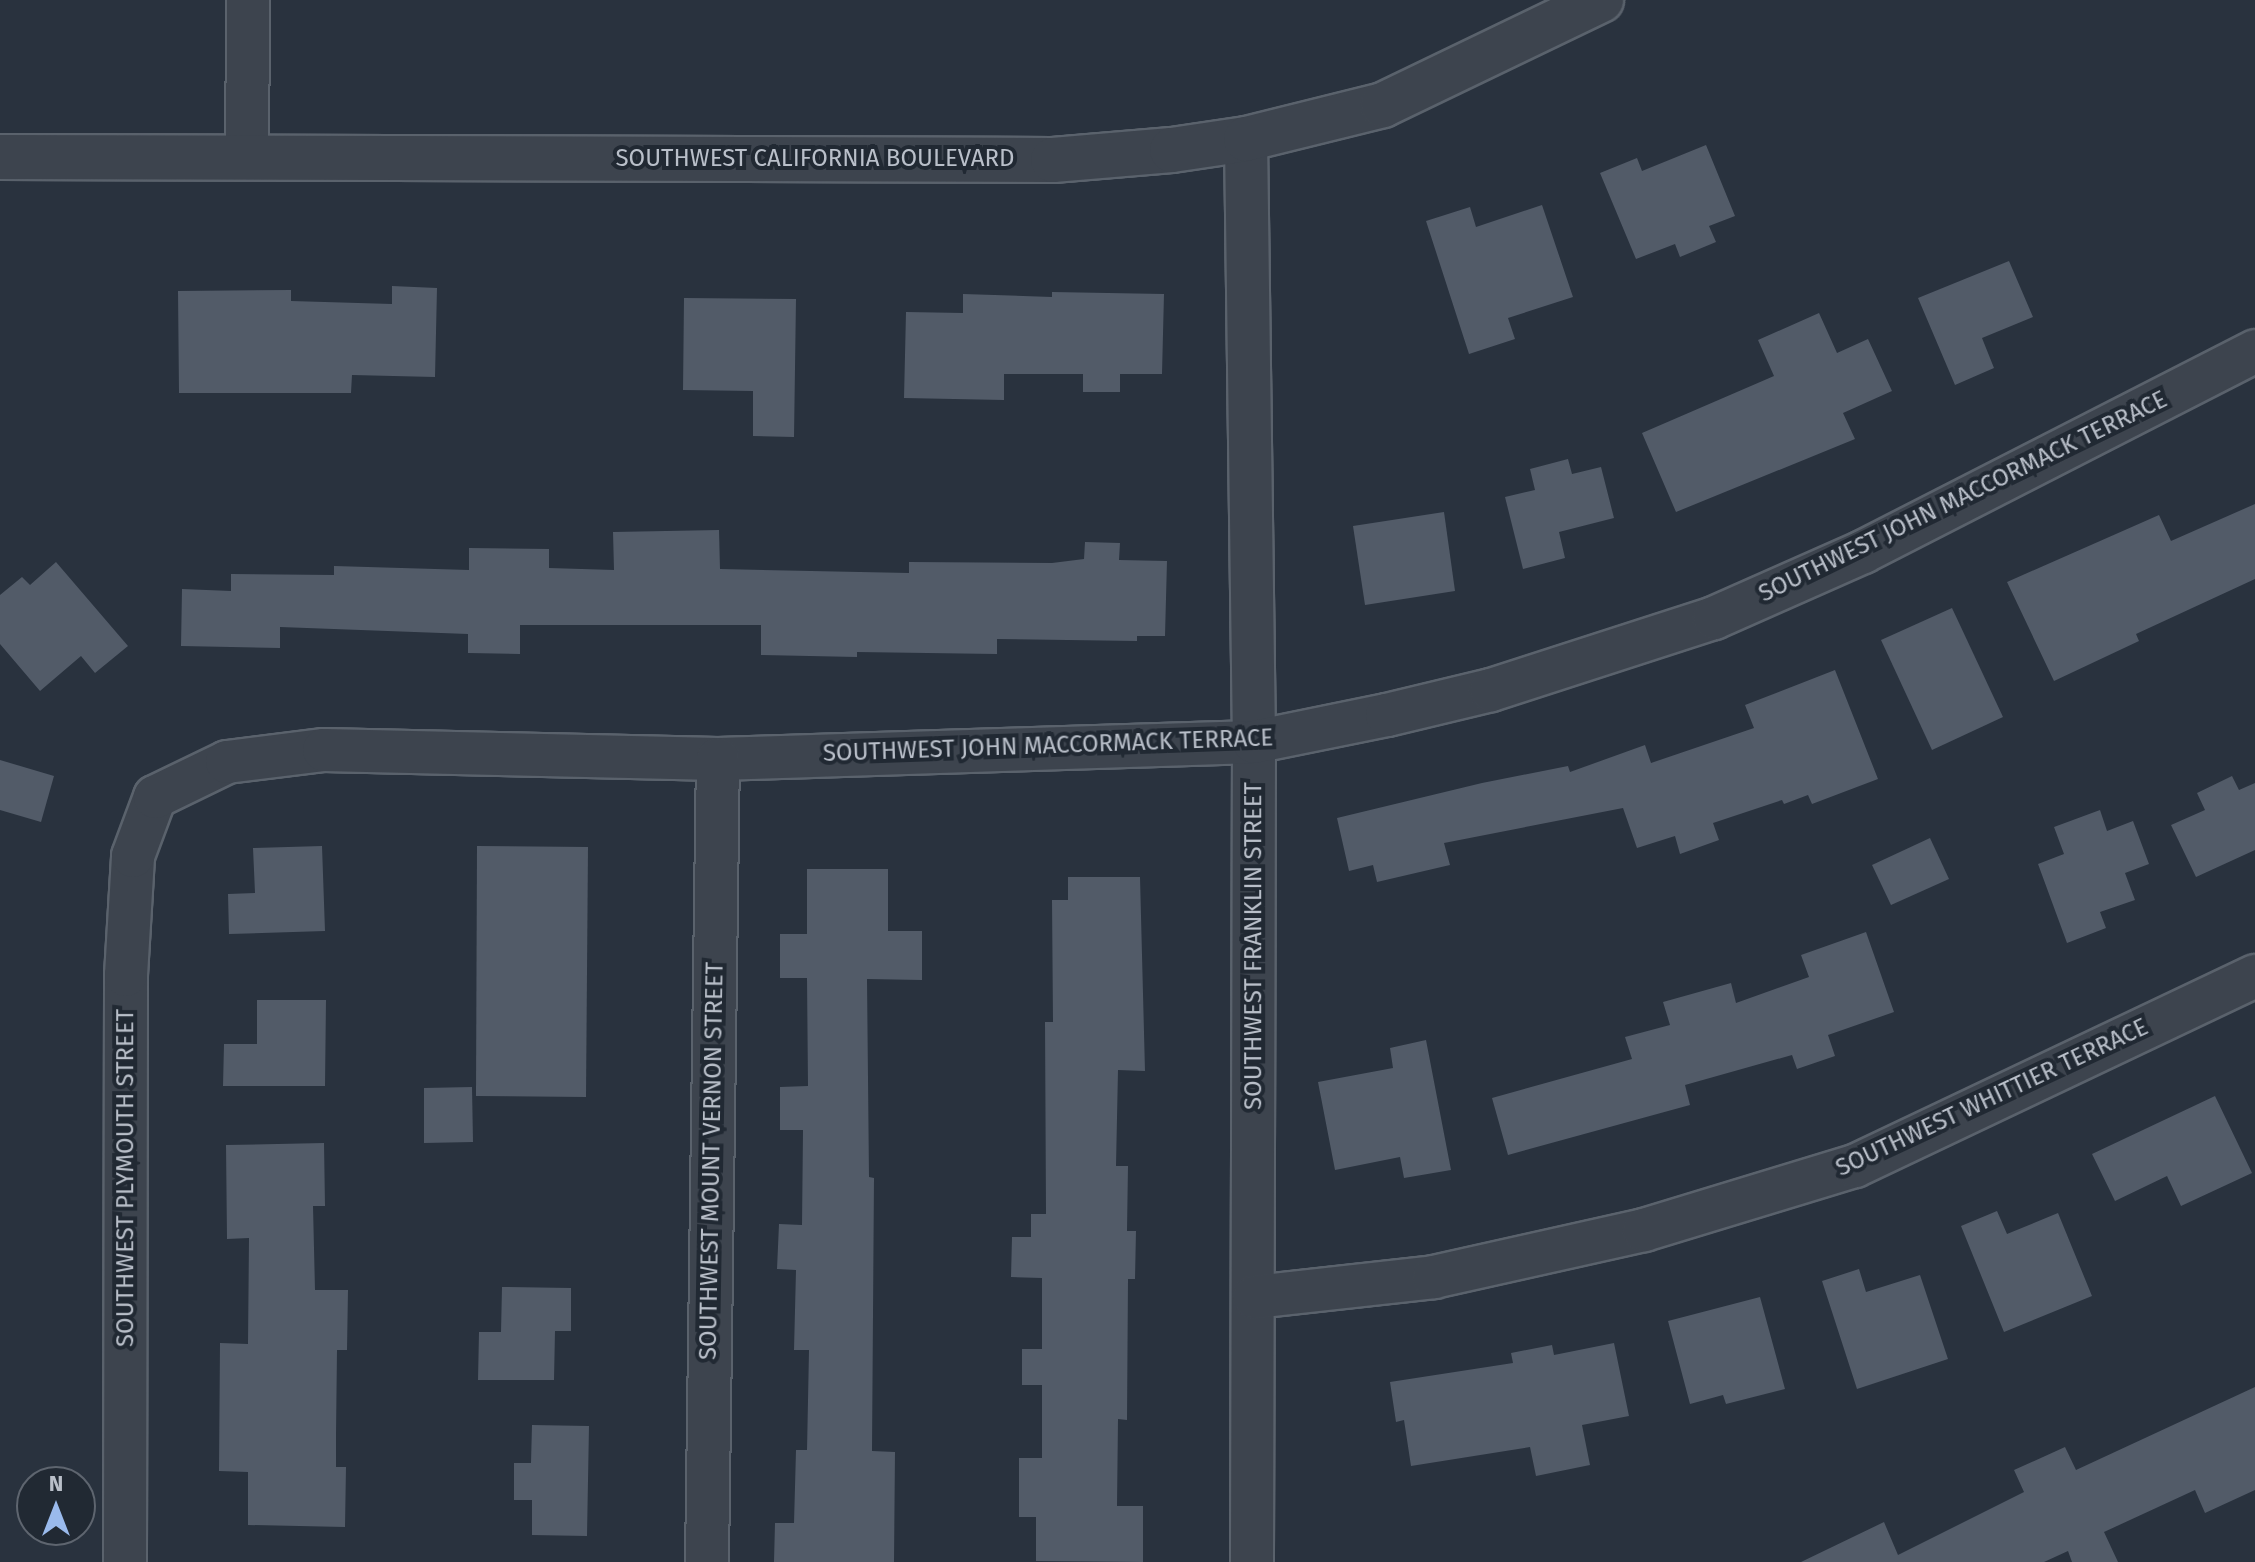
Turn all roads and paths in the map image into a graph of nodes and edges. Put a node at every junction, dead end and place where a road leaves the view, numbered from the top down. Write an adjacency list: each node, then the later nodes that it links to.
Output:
1 (248, 0): 5 (street)
2 (1601, 0): 3 (street, SOUTHWEST CALIFORNIA BOULEVARD)
3 (1246, 139): 5 (street, SOUTHWEST CALIFORNIA BOULEVARD); 7 (street, SOUTHWEST FRANKLIN STREET)
4 (0, 157): 5 (street, SOUTHWEST CALIFORNIA BOULEVARD)
5 (247, 158)
6 (2255, 351): 7 (street, SOUTHWEST JOHN MACCORMACK TERRACE)
7 (1254, 742): 8 (street, SOUTHWEST JOHN MACCORMACK TERRACE); 11 (street, SOUTHWEST FRANKLIN STREET)
8 (718, 759): 9 (street, SOUTHWEST JOHN MACCORMACK TERRACE); 13 (street, SOUTHWEST MOUNT VERNON STREET)
9 (155, 797): 12 (street, SOUTHWEST PLYMOUTH STREET)
10 (2255, 976): 11 (street, SOUTHWEST WHITTIER TERRACE)
11 (1254, 1297): 14 (street, SOUTHWEST FRANKLIN STREET)
12 (125, 1562)
13 (707, 1562)
14 (1252, 1562)

